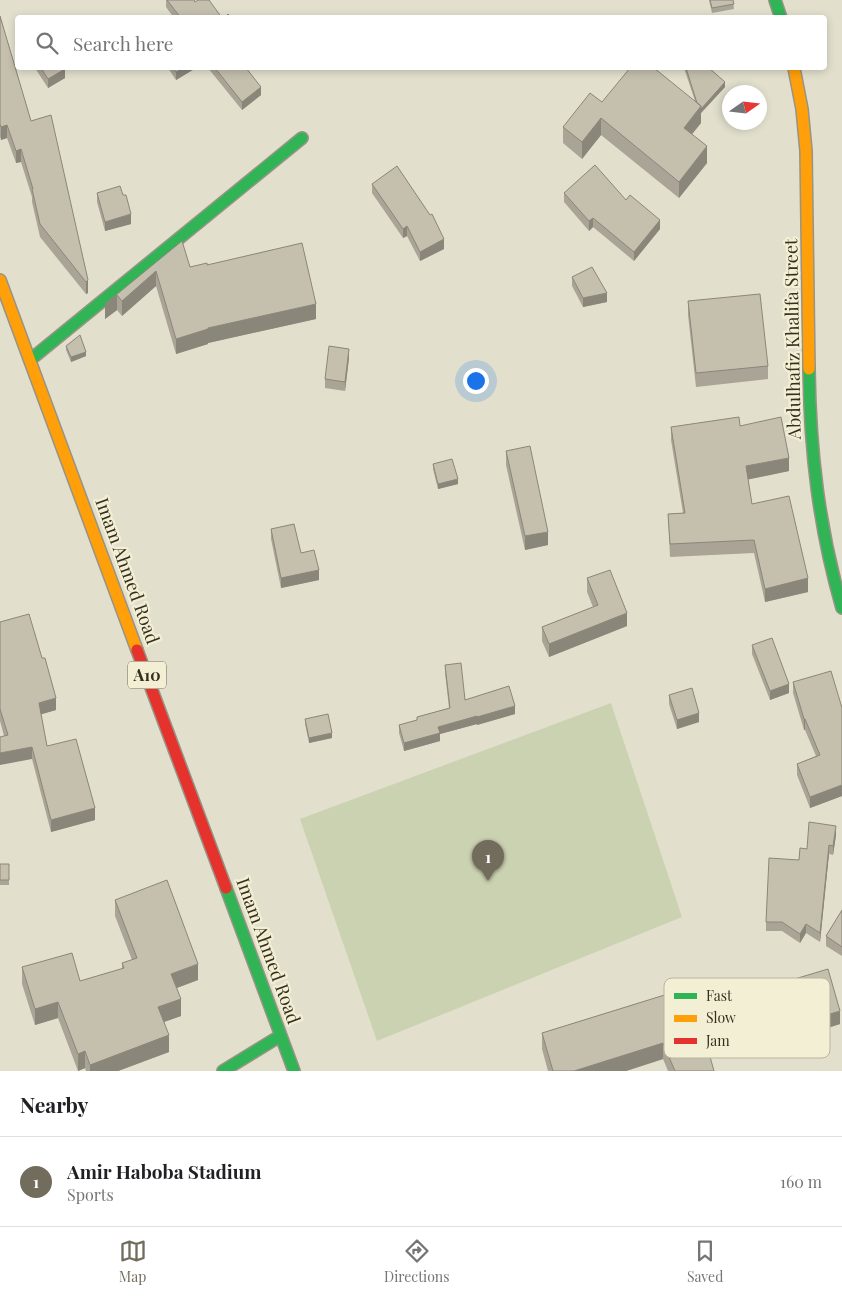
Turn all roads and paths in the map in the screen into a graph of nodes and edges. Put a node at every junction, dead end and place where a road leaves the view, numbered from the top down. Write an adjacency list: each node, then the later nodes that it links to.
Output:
1 (775, 0): 2 (main road)
2 (780, 15)
3 (795, 70): 7 (main road, Abdulhafiz Khalifa Street)
4 (302, 138): 6 (main road)
5 (0, 280): 6 (main road, Imam Ahmed Road / A10)
6 (30, 360): 8 (main road, Imam Ahmed Road / A10)
7 (842, 608)
8 (280, 1036): 9 (main road); 10 (main road, Imam Ahmed Road / A10)
9 (223, 1071)
10 (294, 1071)

